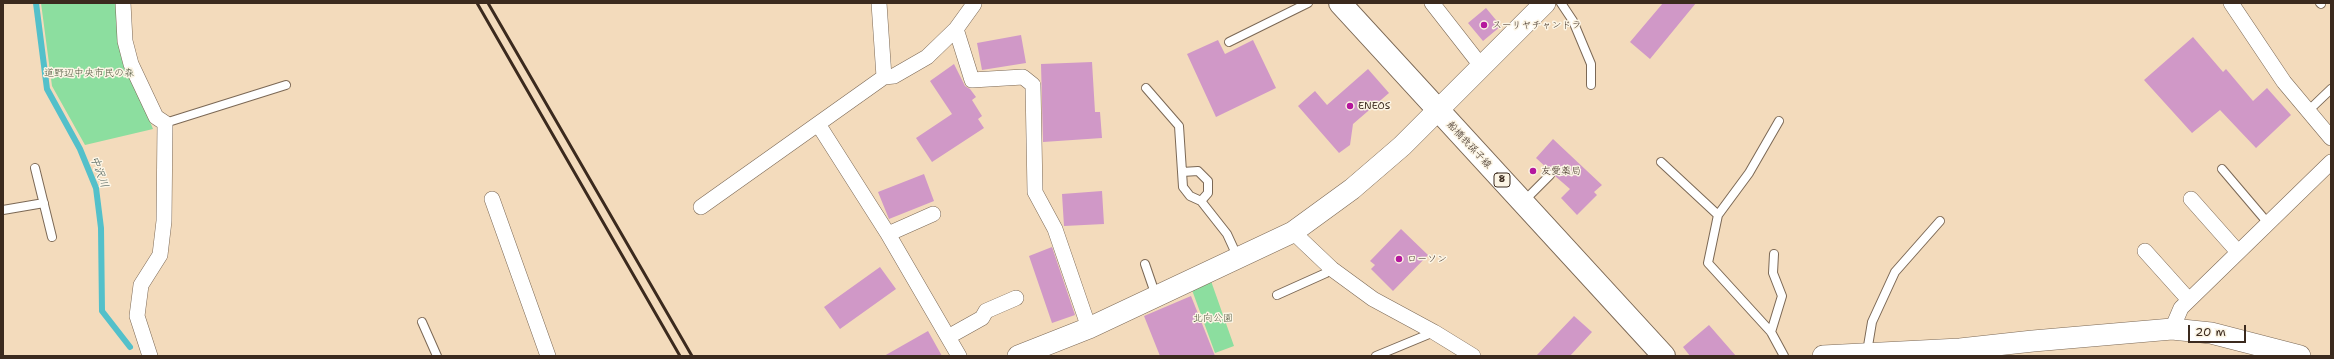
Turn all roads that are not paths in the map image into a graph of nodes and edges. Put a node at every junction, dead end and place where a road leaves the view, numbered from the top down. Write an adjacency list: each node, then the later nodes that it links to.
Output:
1 (124, 3): 21 (street)
2 (879, 3): 13 (street)
3 (1308, 3): 11 (lane)
4 (1340, 3): 19 (main road, 船橋我孫子線 / 8)
5 (1432, 3): 12 (street)
6 (1545, 3): 12 (street)
7 (1561, 3): 15 (lane)
8 (2231, 3): 18 (street)
9 (974, 4): 10 (street)
10 (956, 28): 13 (street); 55 (street)
11 (1229, 42)
12 (1482, 67): 19 (street)
13 (884, 77): 22 (street)
14 (286, 85): 21 (lane)
15 (1591, 85)
16 (1146, 88): 28 (lane)
17 (2331, 89): 18 (lane)
18 (2308, 111): 23 (street)
19 (1438, 112): 33 (main road, 船橋我孫子線 / 8); 41 (street)
20 (1779, 122): 38 (lane)
21 (165, 123): 62 (street)
22 (818, 124): 35 (street); 42 (street)
23 (2331, 138)
24 (1661, 162): 38 (lane)
25 (2331, 162): 40 (street)
26 (35, 168): 34 (lane)
27 (2222, 169): 40 (lane)
28 (1182, 172): 32 (lane); 32 (lane)
29 (1550, 175): 33 (lane)
30 (492, 199): 64 (street)
31 (2191, 199): 45 (street)
32 (1201, 201): 47 (lane)
33 (1523, 202): 69 (main road, 船橋我孫子線 / 8)
34 (44, 203): 36 (lane); 43 (lane)
35 (701, 207)
36 (3, 210)
37 (933, 214): 42 (street)
38 (1718, 215): 58 (lane)
39 (1940, 220): 60 (lane)
40 (2267, 222): 45 (street)
41 (1294, 232): 47 (street); 49 (street)
42 (888, 234): 59 (street)
43 (52, 237)
44 (2145, 251): 53 (street)
45 (2238, 252): 53 (street)
46 (1774, 254): 58 (lane)
47 (1238, 259): 51 (street)
48 (1145, 264): 51 (lane)
49 (1332, 269): 50 (lane); 57 (street)
50 (1277, 294)
51 (1156, 296): 55 (street)
52 (1016, 298): 59 (street)
53 (2189, 300): 56 (street)
54 (422, 322): 63 (lane)
55 (1089, 328): 66 (street)
56 (2172, 330): 61 (street); 72 (street)
57 (1434, 332): 67 (lane); 68 (street)
58 (1771, 332): 70 (lane)
59 (948, 337): 65 (street)
60 (1867, 353): 61 (street); 71 (street)
61 (1957, 353)
62 (150, 356)
63 (437, 356)
64 (548, 356)
65 (959, 356)
66 (1018, 356)
67 (1376, 356)
68 (1470, 356)
69 (1664, 356)
70 (1784, 356)
71 (1823, 356)
72 (2300, 356)

